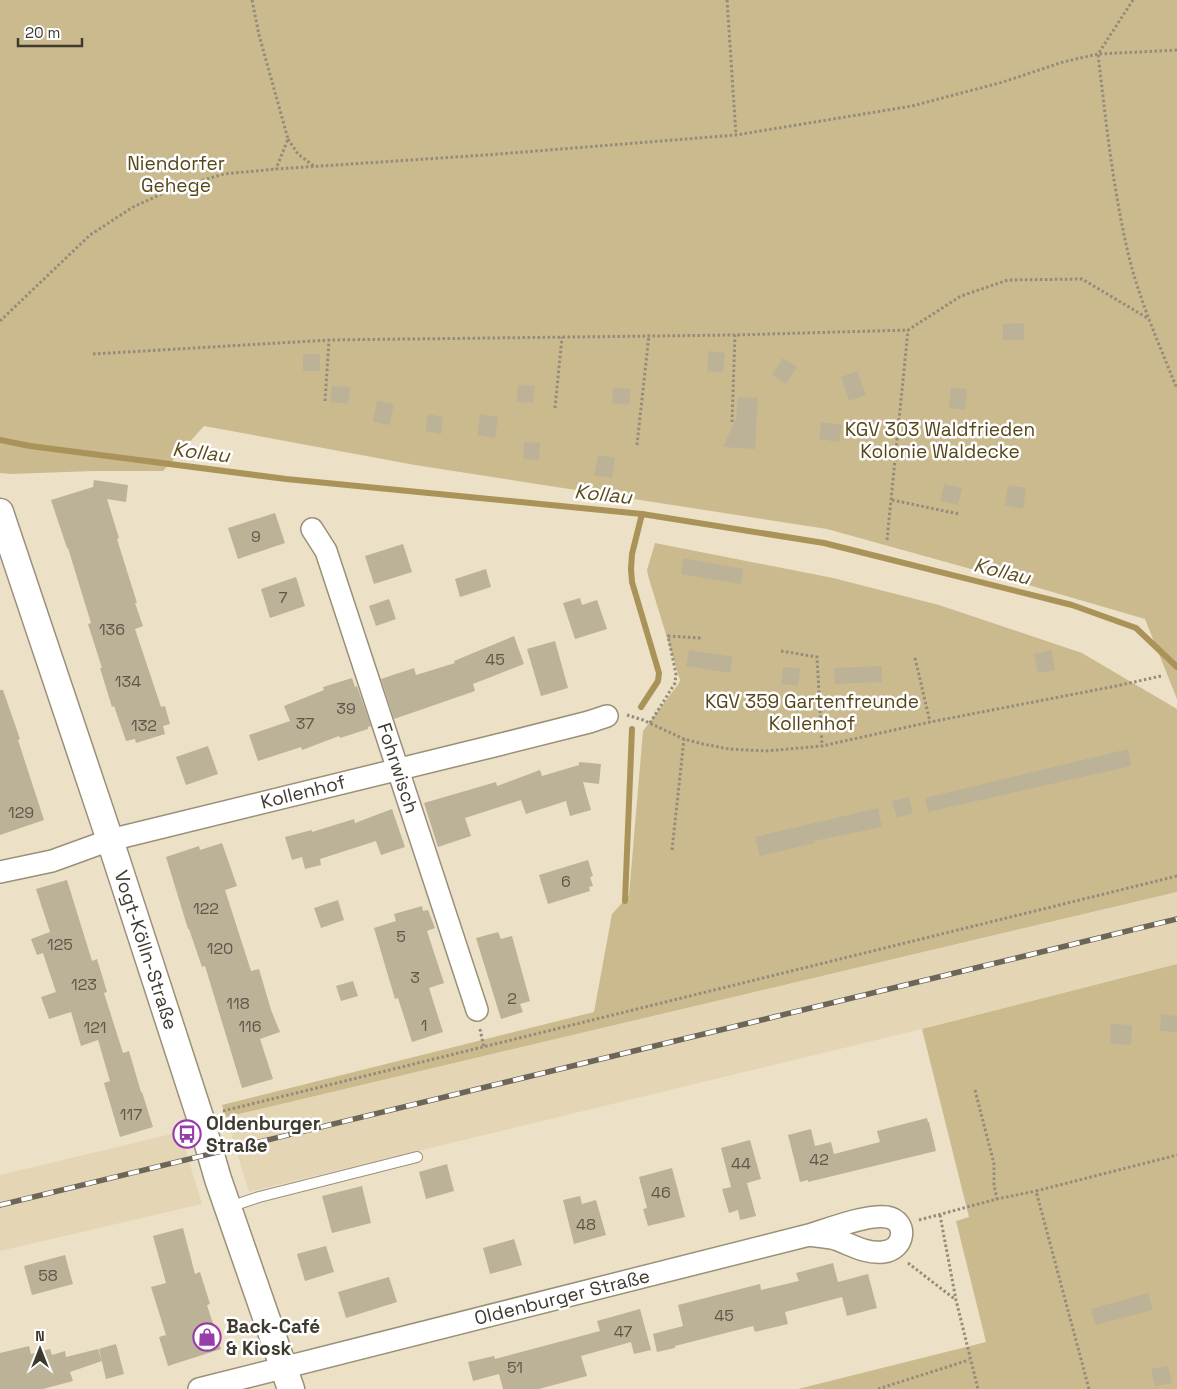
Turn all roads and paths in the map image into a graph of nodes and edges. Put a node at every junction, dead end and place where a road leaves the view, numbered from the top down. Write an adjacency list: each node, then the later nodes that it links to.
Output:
1 (252, 0): 7 (path)
2 (727, 0): 6 (path)
3 (1133, 0): 5 (path)
4 (1177, 50): 5 (path)
5 (1098, 54): 6 (path); 10 (path)
6 (736, 135): 8 (path)
7 (288, 139): 8 (path); 9 (path)
8 (315, 167): 9 (path)
9 (276, 169): 11 (path)
10 (1149, 319): 12 (path); 18 (path)
11 (0, 321)
12 (908, 330): 14 (path); 23 (path)
13 (649, 335): 14 (path); 15 (path); 22 (path)
14 (735, 335): 21 (path)
15 (562, 336): 16 (path); 20 (path)
16 (329, 340): 17 (path); 19 (path)
17 (93, 354)
18 (1177, 389)
19 (325, 401)
20 (555, 408)
21 (732, 422)
22 (637, 445)
23 (892, 500): 25 (path); 27 (path)
24 (0, 512): 38 (street, Vogt-Kölln-Straße)
25 (960, 514)
26 (312, 530): 37 (street, Fohrwisch)
27 (887, 540)
28 (701, 638): 34 (path)
29 (781, 651): 36 (path)
30 (914, 658): 33 (path)
31 (1161, 676): 33 (path)
32 (607, 716): 34 (path); 37 (street, Kollenhof)
33 (930, 722): 36 (path)
34 (650, 723): 35 (path)
35 (684, 739): 36 (path); 39 (path)
36 (822, 746)
37 (398, 769): 38 (street, Kollenhof); 42 (street, Fohrwisch)
38 (110, 840): 40 (street, Kollenhof); 44 (street, Vogt-Kölln-Straße)
39 (672, 850)
40 (0, 872)
41 (1177, 876): 44 (path)
42 (477, 1010)
43 (975, 1090): 48 (path)
44 (200, 1117): 49 (street, Vogt-Kölln-Straße)
45 (1177, 1155): 47 (path)
46 (417, 1157): 49 (lane)
47 (1036, 1191): 48 (path); 60 (path)
48 (997, 1199): 50 (path)
49 (228, 1207): 56 (street, Vogt-Kölln-Straße)
50 (940, 1215): 51 (path); 54 (path)
51 (899, 1225): 52 (street, Oldenburger Straße); 53 (street)
52 (809, 1235): 53 (street, Oldenburger Straße); 56 (street, Oldenburger Straße)
53 (892, 1250): 54 (path)
54 (956, 1300): 55 (path)
55 (970, 1360): 58 (path); 59 (path)
56 (287, 1378): 57 (street, Oldenburger Straße)
57 (199, 1389)
58 (878, 1389)
59 (978, 1389)
60 (1089, 1389)

